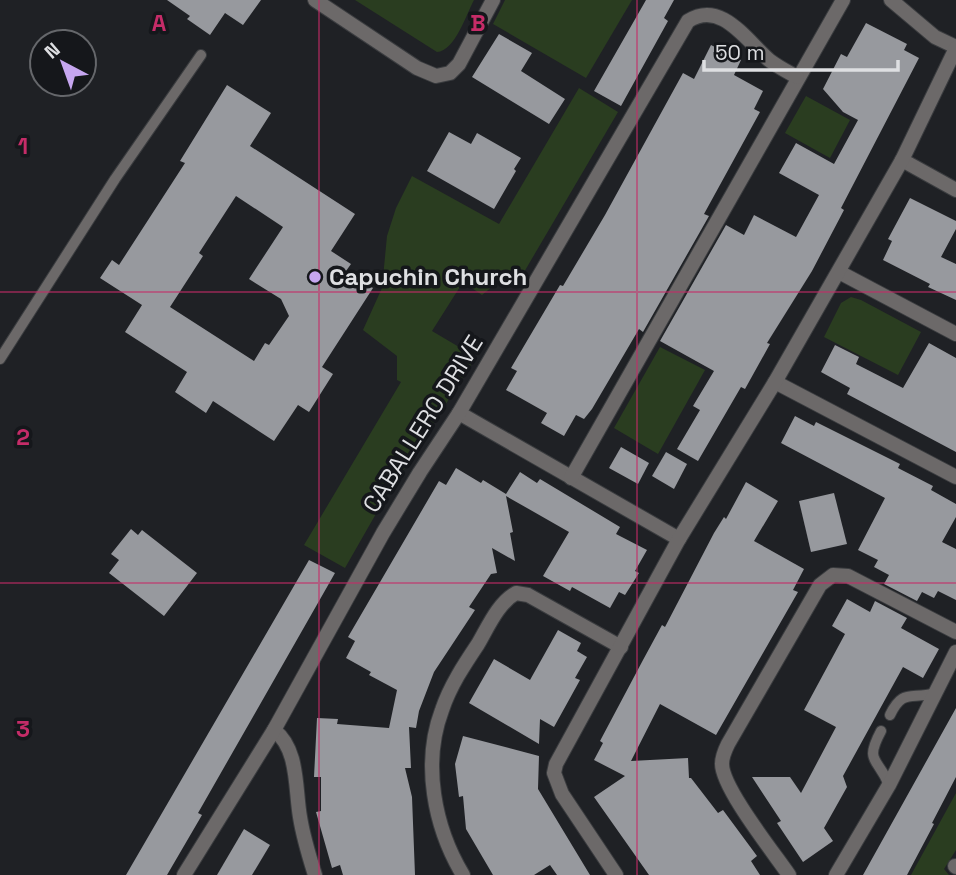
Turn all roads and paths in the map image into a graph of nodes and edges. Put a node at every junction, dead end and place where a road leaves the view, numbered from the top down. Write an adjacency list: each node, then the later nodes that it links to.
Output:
1 (315, 0): 2 (street)
2 (493, 0)
3 (843, 0): 7 (street)
4 (891, 0): 5 (street)
5 (956, 48): 8 (street)
6 (201, 55): 12 (lane)
7 (797, 77): 14 (street, CABALLERO DRIVE); 16 (street)
8 (902, 160): 9 (street); 10 (street)
9 (956, 190)
10 (839, 272): 11 (street); 13 (street)
11 (956, 334)
12 (0, 359)
13 (775, 382): 15 (street); 17 (street)
14 (460, 413): 16 (street); 23 (street, CABALLERO DRIVE)
15 (956, 477)
16 (571, 478): 17 (street)
17 (680, 539): 19 (street)
18 (956, 632): 30 (street)
19 (621, 647): 28 (street); 29 (street)
20 (956, 652): 21 (street)
21 (935, 693): 22 (lane); 25 (street)
22 (890, 715)
23 (274, 730): 26 (street, CABALLERO DRIVE); 27 (street)
24 (881, 731): 25 (lane)
25 (889, 785): 31 (street)
26 (184, 875)
27 (314, 875)
28 (463, 875)
29 (616, 875)
30 (789, 875)
31 (836, 875)

